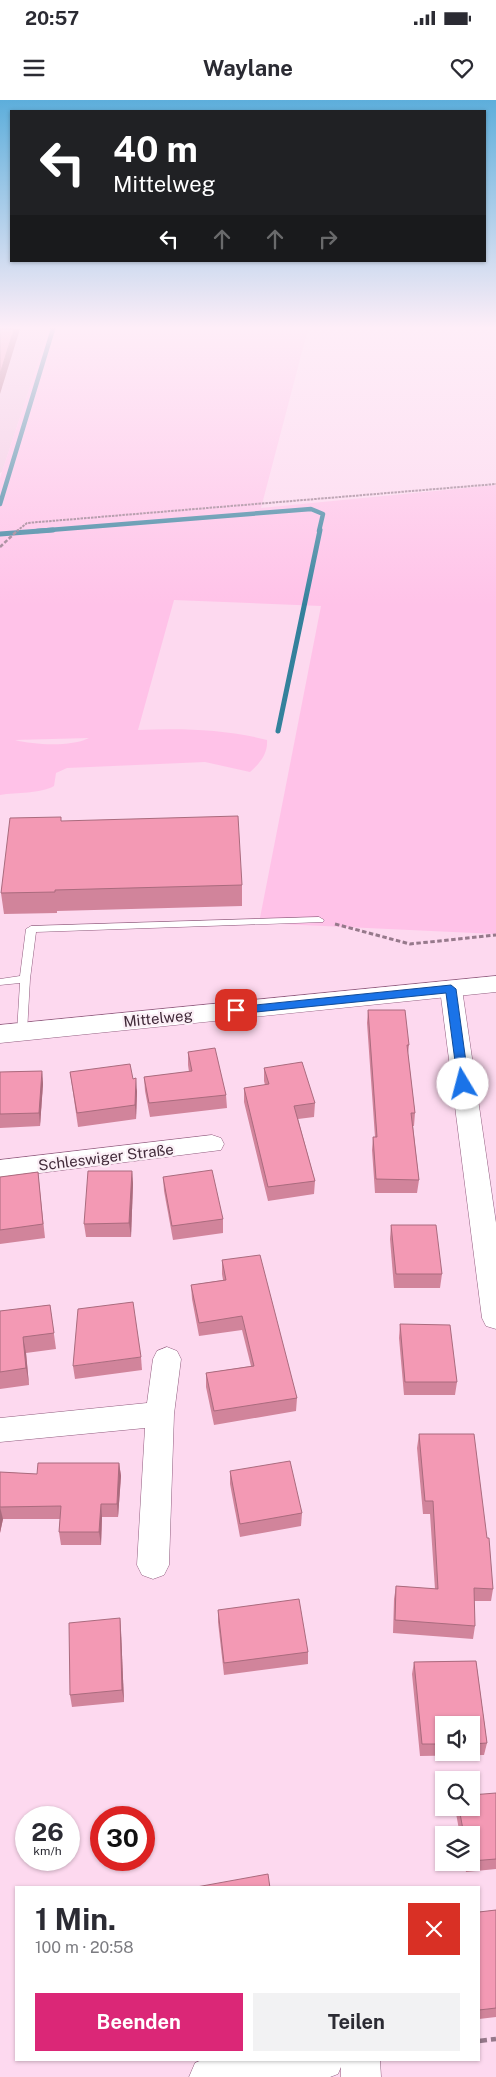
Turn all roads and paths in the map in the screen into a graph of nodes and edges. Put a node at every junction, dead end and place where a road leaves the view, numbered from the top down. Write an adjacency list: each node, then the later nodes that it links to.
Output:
1 (496, 484): 2 (path)
2 (0, 547)
3 (319, 920): 4 (path); 5 (lane)
4 (496, 936)
5 (25, 979): 6 (lane); 9 (lane)
6 (0, 982)
7 (496, 984): 8 (street, Mittelweg)
8 (451, 989): 9 (street, Mittelweg); 12 (street)
9 (11, 1033)
10 (212, 1144): 11 (street, Schleswiger Straße)
11 (0, 1169)
12 (494, 1292): 13 (street)
13 (496, 1318)
14 (167, 1359): 15 (street)
15 (160, 1414): 16 (street); 17 (street)
16 (0, 1430)
17 (153, 1565)
18 (496, 2039): 19 (path)
19 (480, 2041)
20 (317, 2061): 22 (street)
21 (360, 2061): 23 (street)
22 (209, 2077)
23 (361, 2077)

